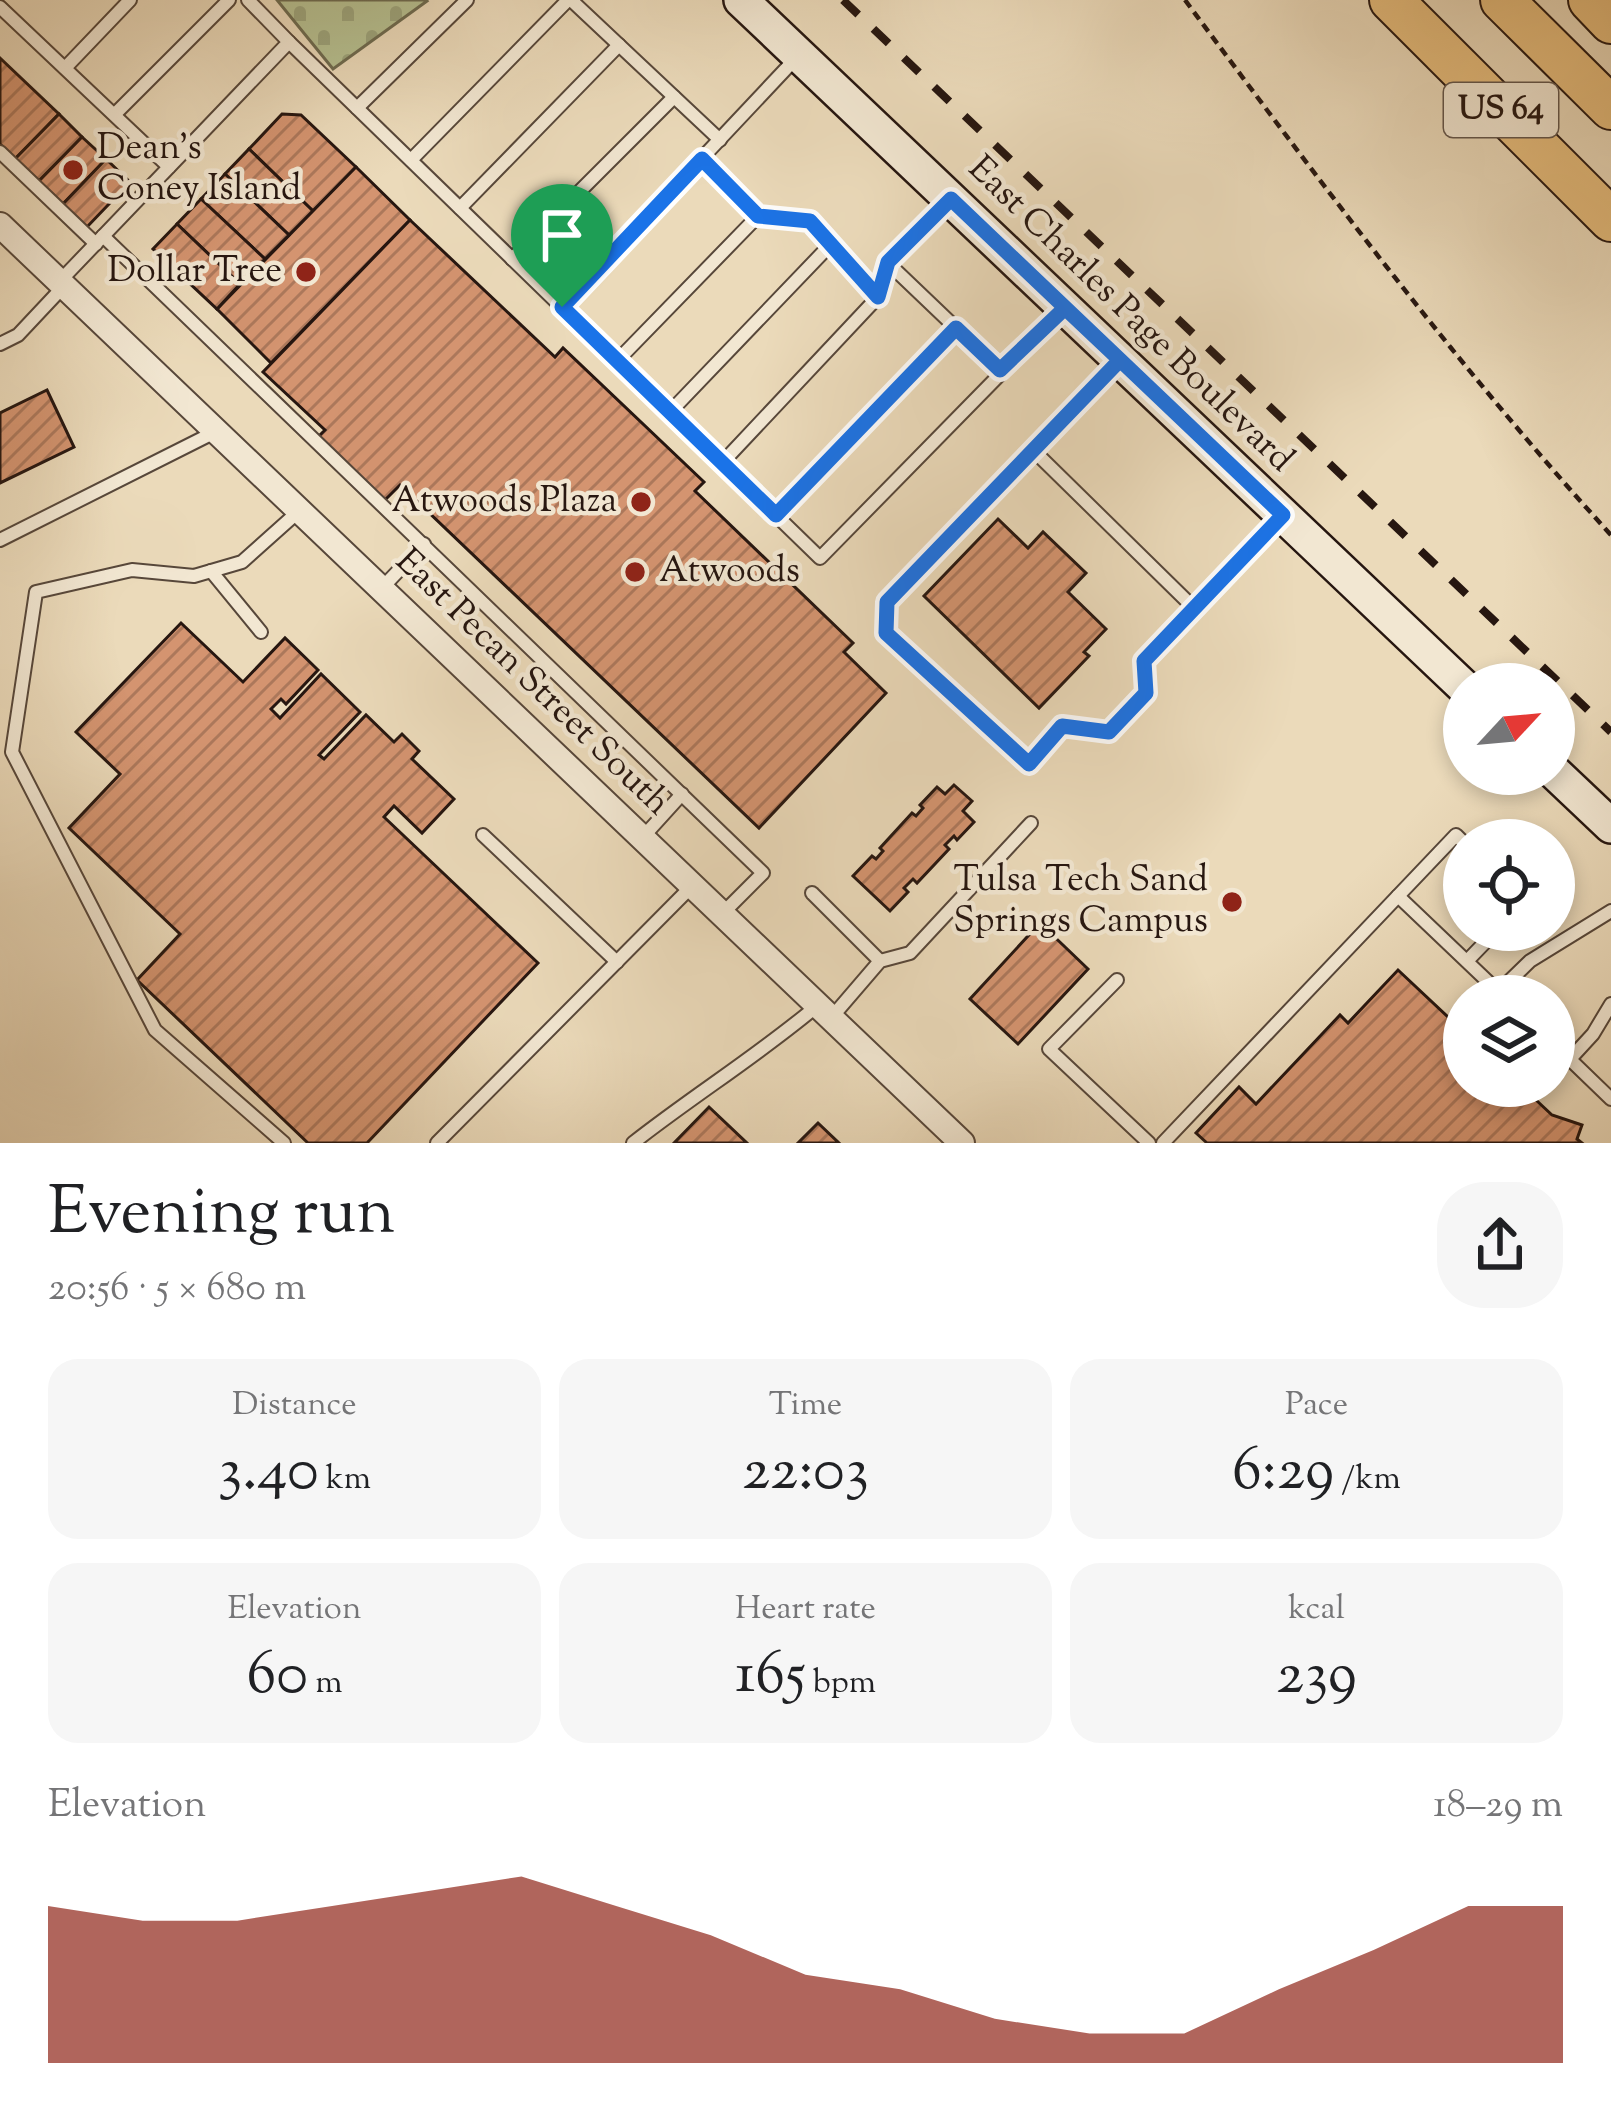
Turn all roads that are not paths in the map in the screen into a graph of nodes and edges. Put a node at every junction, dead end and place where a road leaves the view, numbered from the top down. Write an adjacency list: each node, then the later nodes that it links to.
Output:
1 (230, 0): 19 (lane)
2 (248, 0): 12 (lane)
3 (467, 0): 17 (lane)
4 (570, 0): 13 (lane); 23 (lane)
5 (741, 0): 14 (main road, East Charles Page Boulevard)
6 (1391, 0): 28 (highway, US 64)
7 (1502, 0): 18 (highway, US 64)
8 (1590, 0): 11 (highway)
9 (124, 2): 15 (lane)
10 (0, 7): 15 (lane)
11 (1611, 22)
12 (289, 42): 17 (lane); 24 (lane)
13 (619, 45): 16 (lane); 26 (lane)
14 (799, 55): 20 (lane); 25 (main road, East Charles Page Boulevard)
15 (65, 68): 19 (lane)
16 (674, 97): 20 (lane); 32 (lane)
17 (357, 108): 23 (lane)
18 (1611, 108)
19 (115, 114): 24 (lane)
20 (720, 140): 22 (lane)
21 (0, 152): 30 (lane)
22 (702, 159): 27 (lane); 36 (lane)
23 (411, 160): 26 (lane)
24 (169, 167): 30 (lane)
25 (951, 199): 33 (lane); 37 (main road, East Charles Page Boulevard)
26 (460, 208): 32 (lane)
27 (758, 216): 31 (lane); 41 (lane)
28 (1611, 220)
29 (0, 225): 34 (street, East Pecan Street South)
30 (100, 240): 34 (lane); 51 (lane)
31 (832, 244): 35 (lane); 43 (lane)
32 (512, 259): 36 (lane)
33 (888, 262): 35 (lane); 38 (lane)
34 (62, 284): 39 (lane); 44 (street, East Pecan Street South)
35 (878, 297): 46 (lane)
36 (562, 307): 41 (lane)
37 (1065, 308): 40 (main road, East Charles Page Boulevard); 42 (lane)
38 (956, 328): 42 (lane); 48 (lane)
39 (0, 344)
40 (1120, 360): 45 (lane); 49 (main road, East Charles Page Boulevard)
41 (617, 361): 43 (lane)
42 (1000, 370): 48 (lane)
43 (670, 412): 46 (lane)
44 (216, 431): 47 (street, East Pecan Street South); 50 (lane)
45 (1033, 450): 54 (lane); 54 (lane)
46 (722, 463): 48 (lane)
47 (299, 511): 52 (lane); 53 (street, East Pecan Street South)
48 (776, 515)
49 (1283, 515): 54 (lane); 56 (main road, East Charles Page Boulevard)
50 (0, 540)
51 (424, 544): 53 (lane); 58 (lane)
52 (211, 571): 55 (lane); 81 (lane)
53 (381, 590): 62 (street, East Pecan Street South)
54 (1194, 608)
55 (261, 632)
56 (1443, 667)
57 (1575, 792): 60 (main road)
58 (682, 794): 62 (lane); 68 (lane)
59 (1031, 823): 70 (lane)
60 (1611, 826)
61 (483, 836): 72 (lane)
62 (642, 838): 64 (street, East Pecan Street South)
63 (1443, 849): 66 (lane)
64 (692, 886): 68 (street, East Pecan Street South); 72 (lane)
65 (812, 893): 70 (lane)
66 (1398, 896): 71 (lane); 86 (lane)
67 (1611, 911): 74 (lane)
68 (722, 914): 77 (street, East Pecan Street South)
69 (1476, 951): 71 (lane)
70 (880, 961): 77 (lane)
71 (1467, 961): 73 (lane)
72 (617, 962): 82 (lane)
73 (1481, 975)
74 (1518, 975)
75 (1117, 980): 85 (lane)
76 (1611, 1004): 78 (lane)
77 (824, 1012): 83 (lane); 84 (street, East Pecan Street South)
78 (1575, 1054)
79 (1575, 1063): 80 (lane)
80 (1609, 1092)
81 (284, 1143)
82 (437, 1143)
83 (633, 1143)
84 (962, 1143)
85 (1149, 1143)
86 (1163, 1143)

